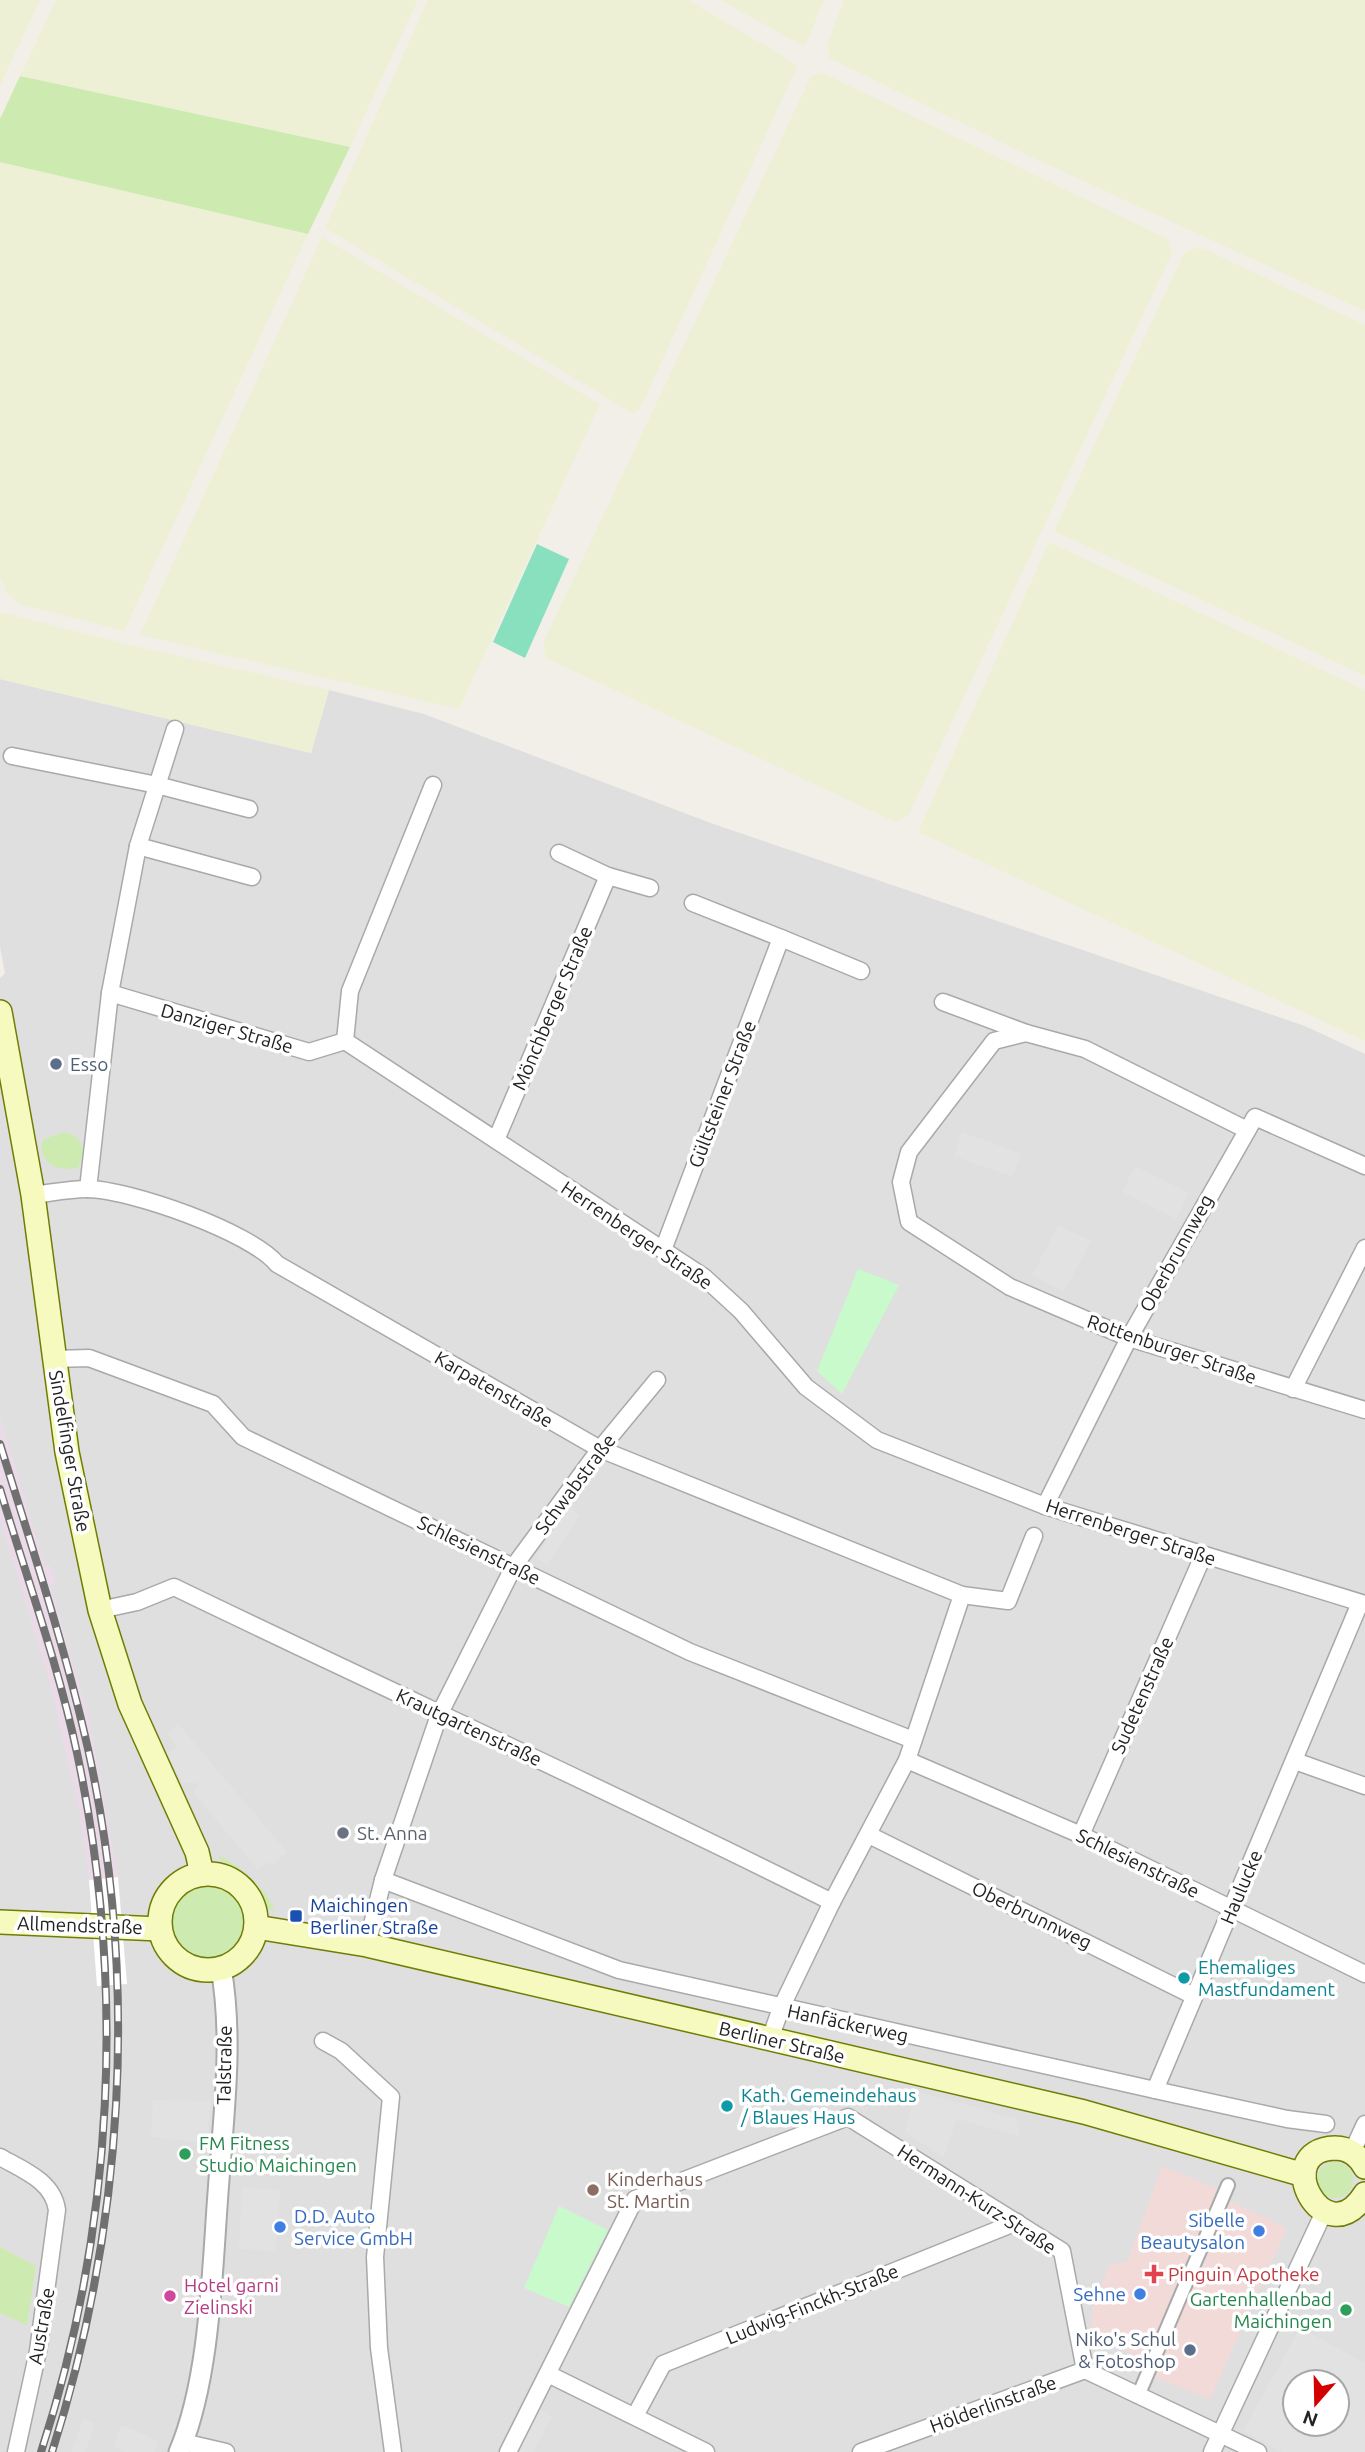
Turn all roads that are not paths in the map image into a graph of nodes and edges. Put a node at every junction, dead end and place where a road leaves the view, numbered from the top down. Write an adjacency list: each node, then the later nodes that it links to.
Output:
1 (175, 729): 3 (street)
2 (12, 756): 3 (street)
3 (157, 785): 5 (street); 6 (street)
4 (433, 785): 18 (street)
5 (249, 809)
6 (138, 846): 9 (street); 14 (street)
7 (559, 853): 8 (street)
8 (608, 876): 10 (street); 20 (street, Mönchberger Straße)
9 (251, 877)
10 (650, 888)
11 (693, 903): 12 (street)
12 (781, 938): 13 (street); 25 (street, Gültsteiner Straße)
13 (861, 971)
14 (110, 993): 18 (street, Danziger Straße); 22 (street)
15 (943, 1003): 17 (street)
16 (0, 1012): 23 (main road, Sindelfinger Straße)
17 (1026, 1033): 19 (street); 26 (street, Rottenburger Straße)
18 (345, 1041): 20 (street, Herrenberger Straße)
19 (1250, 1123): 21 (street); 26 (street, Oberbrunnweg)
20 (496, 1140): 25 (street, Herrenberger Straße)
21 (1365, 1166)
22 (88, 1189): 23 (street, Karpatenstraße); 31 (street, Karpatenstraße)
23 (33, 1195): 27 (main road, Sindelfinger Straße)
24 (1365, 1248): 29 (street)
25 (663, 1250): 32 (street, Herrenberger Straße)
26 (1129, 1338): 29 (street, Rottenburger Straße); 32 (street, Oberbrunnweg)
27 (54, 1359): 35 (street, Schlesienstraße); 38 (main road, Sindelfinger Straße)
28 (657, 1380): 31 (street, Schwabstraße)
29 (1293, 1389): 30 (street, Rottenburger Straße)
30 (1365, 1410)
31 (600, 1449): 35 (street, Schwabstraße); 36 (street, Karpatenstraße)
32 (1045, 1506): 34 (street, Herrenberger Straße)
33 (1034, 1536): 36 (street)
34 (1203, 1556): 37 (street, Herrenberger Straße); 45 (street, Sudetenstraße)
35 (514, 1566): 39 (street, Schwabstraße); 40 (street, Schlesienstraße)
36 (962, 1595): 40 (street)
37 (1363, 1604): 42 (street, Haulucke)
38 (100, 1610): 39 (street, Krautgartenstraße); 46 (main road, Sindelfinger Straße)
39 (439, 1714): 47 (street, Schwabstraße); 48 (street, Krautgartenstraße)
40 (913, 1740): 41 (street)
41 (907, 1760): 44 (street); 45 (street, Schlesienstraße)
42 (1295, 1761): 43 (street); 49 (street, Haulucke)
43 (1365, 1786)
44 (869, 1835): 48 (street); 56 (street, Oberbrunnweg)
45 (1081, 1835): 49 (street, Schlesienstraße)
46 (202, 1874): 51 (main road); 52 (main road)
47 (383, 1881): 53 (street, Schwabstraße); 57 (street, Hanfäckerweg)
48 (832, 1902): 57 (street)
49 (1232, 1907): 55 (street, Schlesienstraße); 56 (street, Haulucke)
50 (0, 1922): 52 (main road, Allmendstraße)
51 (256, 1927): 53 (main road, Berliner Straße); 54 (main road)
52 (160, 1928): 54 (main road)
53 (367, 1945): 58 (main road, Berliner Straße)
54 (221, 1968): 75 (street, Talstraße)
55 (1365, 1974)
56 (1194, 1996): 60 (street, Haulucke)
57 (781, 2008): 58 (street); 60 (street, Hanfäckerweg)
58 (770, 2039): 65 (main road, Berliner Straße)
59 (323, 2041): 78 (street)
60 (1155, 2090): 61 (street, Hanfäckerweg)
61 (1325, 2124)
62 (1365, 2124): 64 (street)
63 (0, 2157): 76 (street, Austraße)
64 (1358, 2160): 65 (main road)
65 (1304, 2175): 68 (main road)
66 (1228, 2185): 72 (street)
67 (1365, 2194): 68 (main road)
68 (1325, 2210): 74 (street)
69 (1017, 2222): 70 (street, Hermann-Kurz-Straße); 71 (street, Hermann-Kurz-Straße); 73 (street, Ludwig-Finckh-Straße)
70 (1085, 2370): 72 (street); 81 (street, Hölderlinstraße)
71 (548, 2374): 73 (street); 79 (street, Hermann-Kurz-Straße)
72 (1138, 2396): 74 (street)
73 (635, 2416): 80 (street)
74 (1220, 2434): 82 (street); 83 (street)
75 (181, 2447): 77 (street)
76 (16, 2452)
77 (226, 2452)
78 (393, 2452)
79 (508, 2452)
80 (706, 2452)
81 (861, 2452)
82 (1212, 2452)
83 (1258, 2452)

